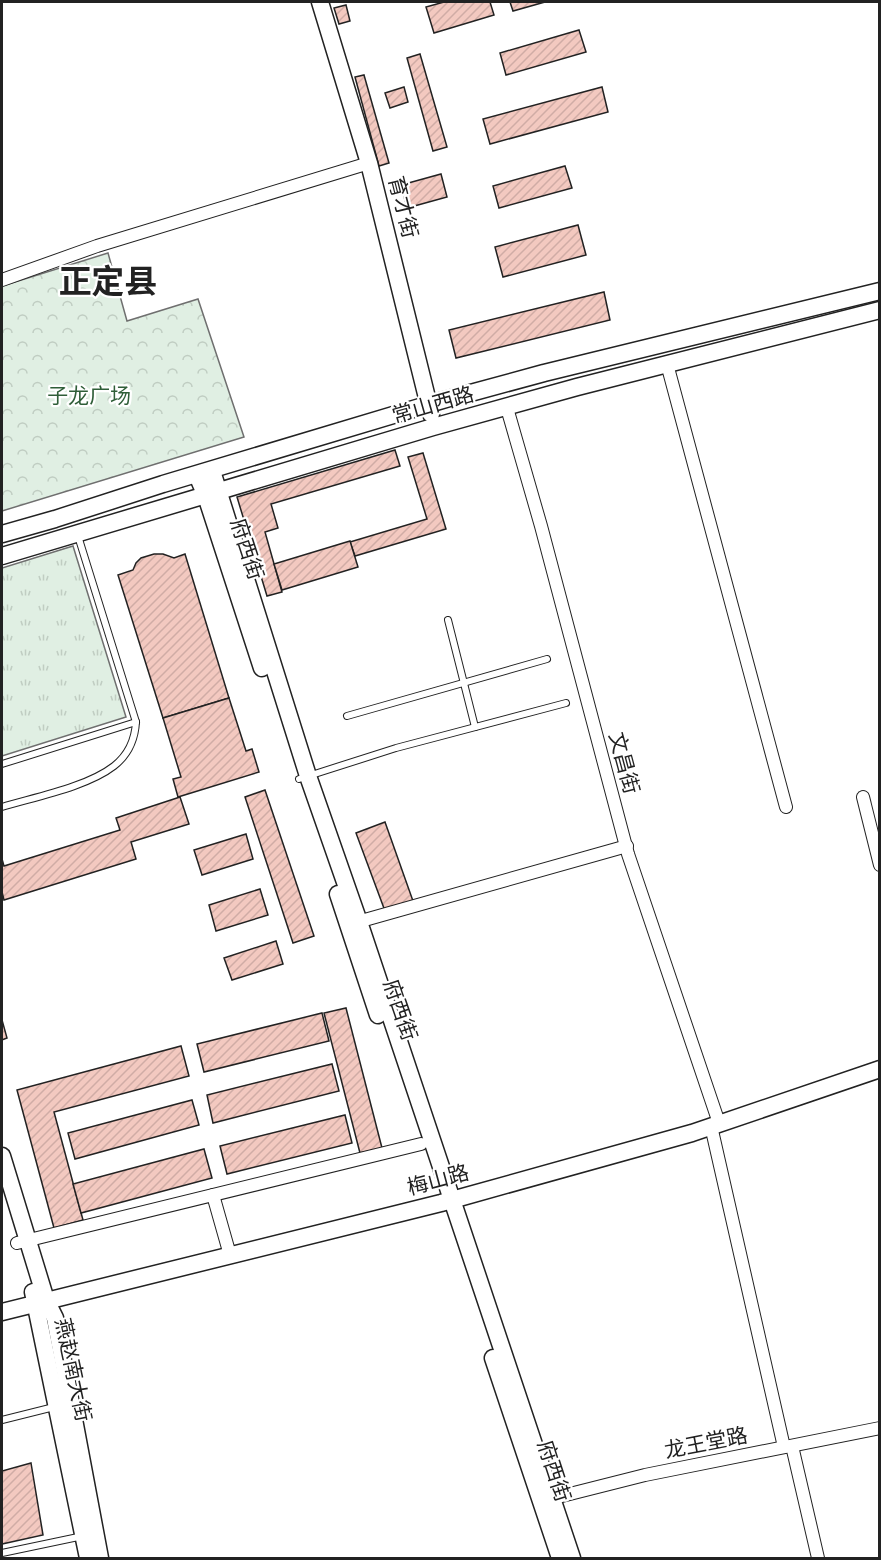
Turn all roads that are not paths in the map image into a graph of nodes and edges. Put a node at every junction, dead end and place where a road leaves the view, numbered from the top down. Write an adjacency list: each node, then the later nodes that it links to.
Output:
1 (320, 2): 2 (street, 育才街)
2 (369, 163): 3 (street); 7 (street, 育才街)
3 (2, 280)
4 (879, 291): 7 (street, 常山西路)
5 (879, 310): 6 (street, 常山西路)
6 (667, 364): 8 (street, 常山西路); 26 (street)
7 (430, 405): 9 (street, 育才街); 10 (street, 常山西路)
8 (507, 408): 9 (street, 常山西路); 27 (street, 文昌街)
9 (433, 427): 11 (street, 常山西路)
10 (204, 473): 11 (street, 府西街); 13 (street, 常山西路)
11 (212, 494): 12 (street, 常山西路); 23 (street, 府西街)
12 (77, 532): 14 (street, 常山西路); 20 (lane)
13 (2, 534)
14 (2, 556)
15 (448, 620): 17 (lane)
16 (547, 659): 17 (lane)
17 (464, 682): 19 (lane); 21 (lane)
18 (566, 703): 21 (lane)
19 (347, 716)
20 (136, 722): 22 (lane); 25 (lane)
21 (475, 727): 23 (lane)
22 (2, 764)
23 (304, 778): 29 (street, 府西街)
24 (863, 797): 28 (street)
25 (2, 807)
26 (786, 807)
27 (627, 846): 29 (street); 31 (street, 文昌街)
28 (879, 865)
29 (354, 923): 32 (street, 府西街); 36 (street)
30 (879, 1069): 31 (street, 梅山路)
31 (715, 1125): 36 (street, 梅山路); 44 (street, 文昌街)
32 (421, 1143): 35 (street); 36 (street, 府西街)
33 (2, 1155): 37 (street)
34 (2, 1194): 37 (street)
35 (213, 1195): 37 (street); 38 (street)
36 (446, 1201): 38 (street, 梅山路); 45 (street)
37 (22, 1242): 39 (street)
38 (230, 1255): 39 (street, 梅山路)
39 (41, 1302): 40 (street, 梅山路); 41 (street, 燕赵南大街); 49 (street)
40 (2, 1312)
41 (58, 1406): 42 (lane); 46 (street, 燕赵南大街)
42 (2, 1420)
43 (879, 1428): 44 (street, 龙王堂路)
44 (788, 1447): 45 (street, 龙王堂路); 52 (street, 文昌街)
45 (547, 1500): 50 (street, 府西街); 51 (street)
46 (84, 1536): 47 (lane); 48 (street, 燕赵南大街)
47 (2, 1553)
48 (88, 1558)
49 (100, 1558)
50 (560, 1558)
51 (572, 1558)
52 (818, 1558)

